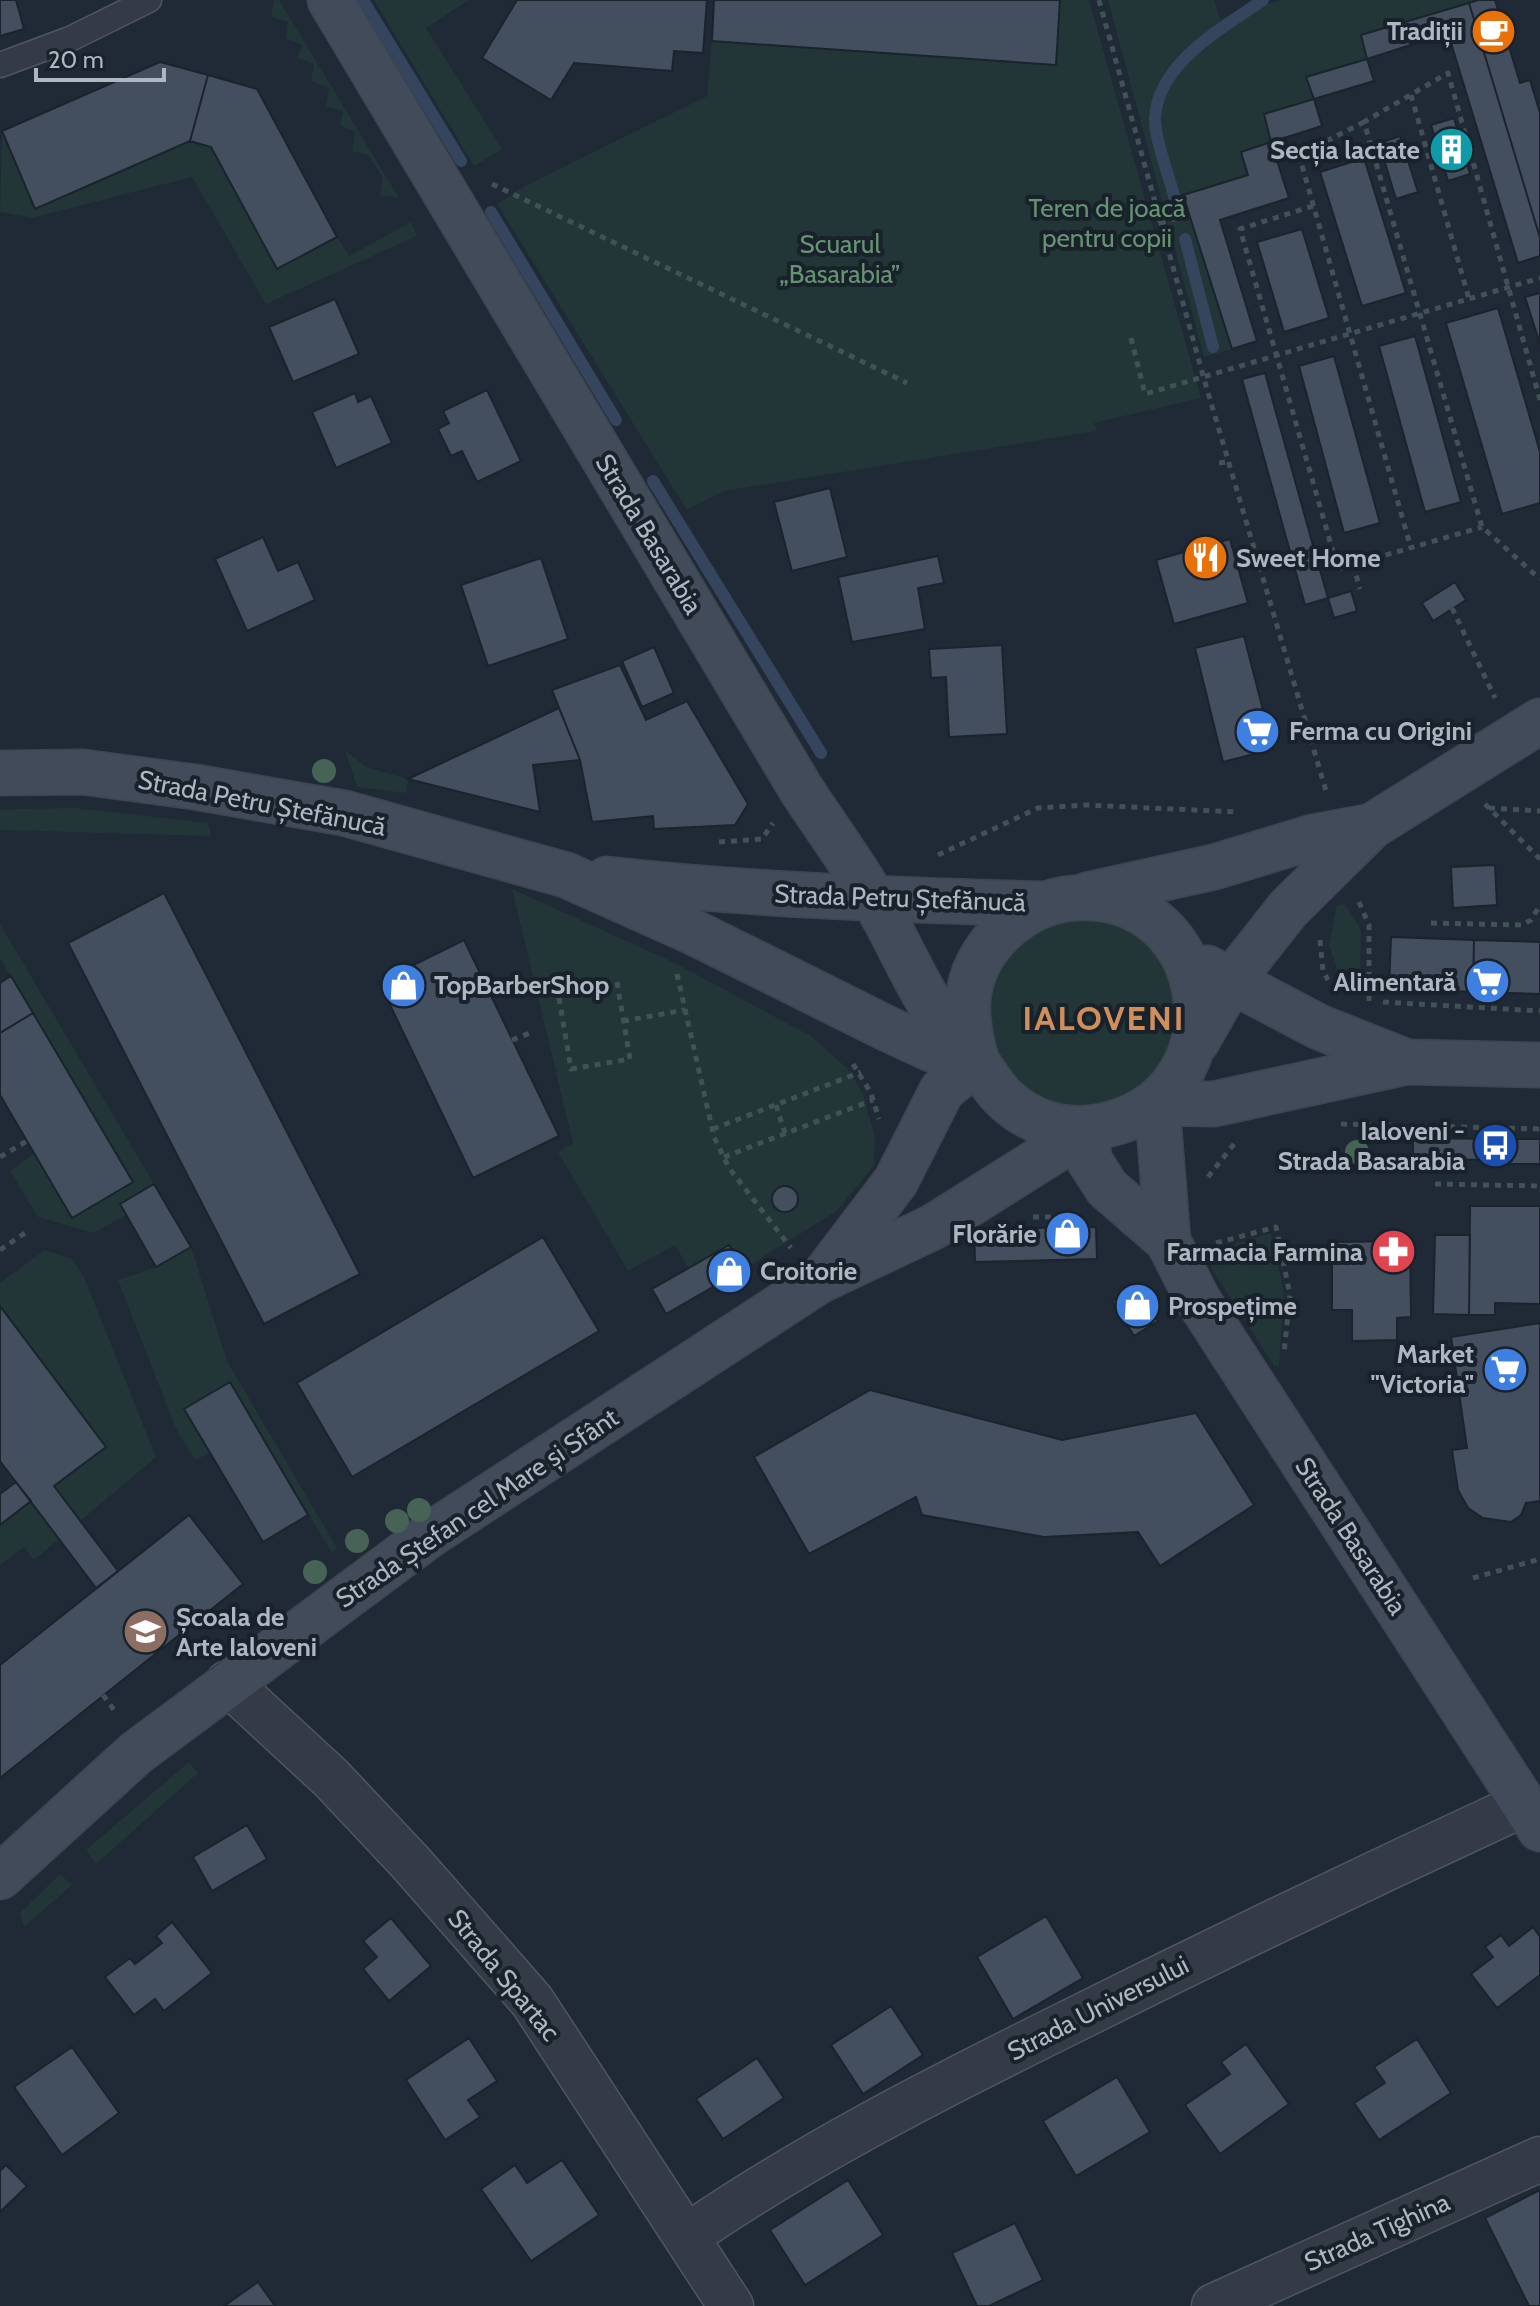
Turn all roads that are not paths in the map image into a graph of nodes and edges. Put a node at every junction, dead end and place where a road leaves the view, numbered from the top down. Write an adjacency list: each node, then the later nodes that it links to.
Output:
1 (149, 0): 3 (lane)
2 (330, 0): 8 (main road, Strada Basarabia)
3 (0, 65)
4 (1520, 716): 6 (main road)
5 (0, 773): 7 (main road, Strada Petru Ștefănucă)
6 (1372, 826): 9 (main road); 11 (main road)
7 (566, 875): 8 (main road, Strada Petru Ștefănucă); 13 (main road, Strada Petru Ștefănucă)
8 (874, 899): 9 (main road, Strada Petru Ștefănucă); 13 (main road, Strada Basarabia)
9 (1059, 901): 10 (main road, Strada Basarabia); 13 (main road, Strada Basarabia)
10 (1184, 956): 11 (main road); 12 (main road, Strada Basarabia)
11 (1232, 980): 12 (main road); 14 (main road)
12 (1194, 1047): 16 (main road, Strada Basarabia)
13 (977, 1062): 17 (main road, Strada Basarabia); 19 (main road, Strada Ștefan cel Mare și Sfânt)
14 (1407, 1062): 15 (main road); 16 (main road)
15 (1540, 1065)
16 (1157, 1103): 17 (main road, Strada Basarabia); 18 (main road, Strada Basarabia)
17 (1087, 1130): 18 (main road, Strada Basarabia); 19 (main road, Strada Ștefan cel Mare și Sfânt)
18 (1186, 1243): 21 (main road, Strada Basarabia)
19 (819, 1281): 20 (main road, Strada Ștefan cel Mare și Sfânt)
20 (228, 1683): 22 (main road, Strada Ștefan cel Mare și Sfânt); 24 (street, Strada Spartac)
21 (1532, 1816): 24 (street, Strada Universului)
22 (0, 1877)
23 (1540, 2159): 26 (street, Strada Tighina)
24 (686, 2237): 25 (street, Strada Spartac)
25 (731, 2306)
26 (1214, 2306)

